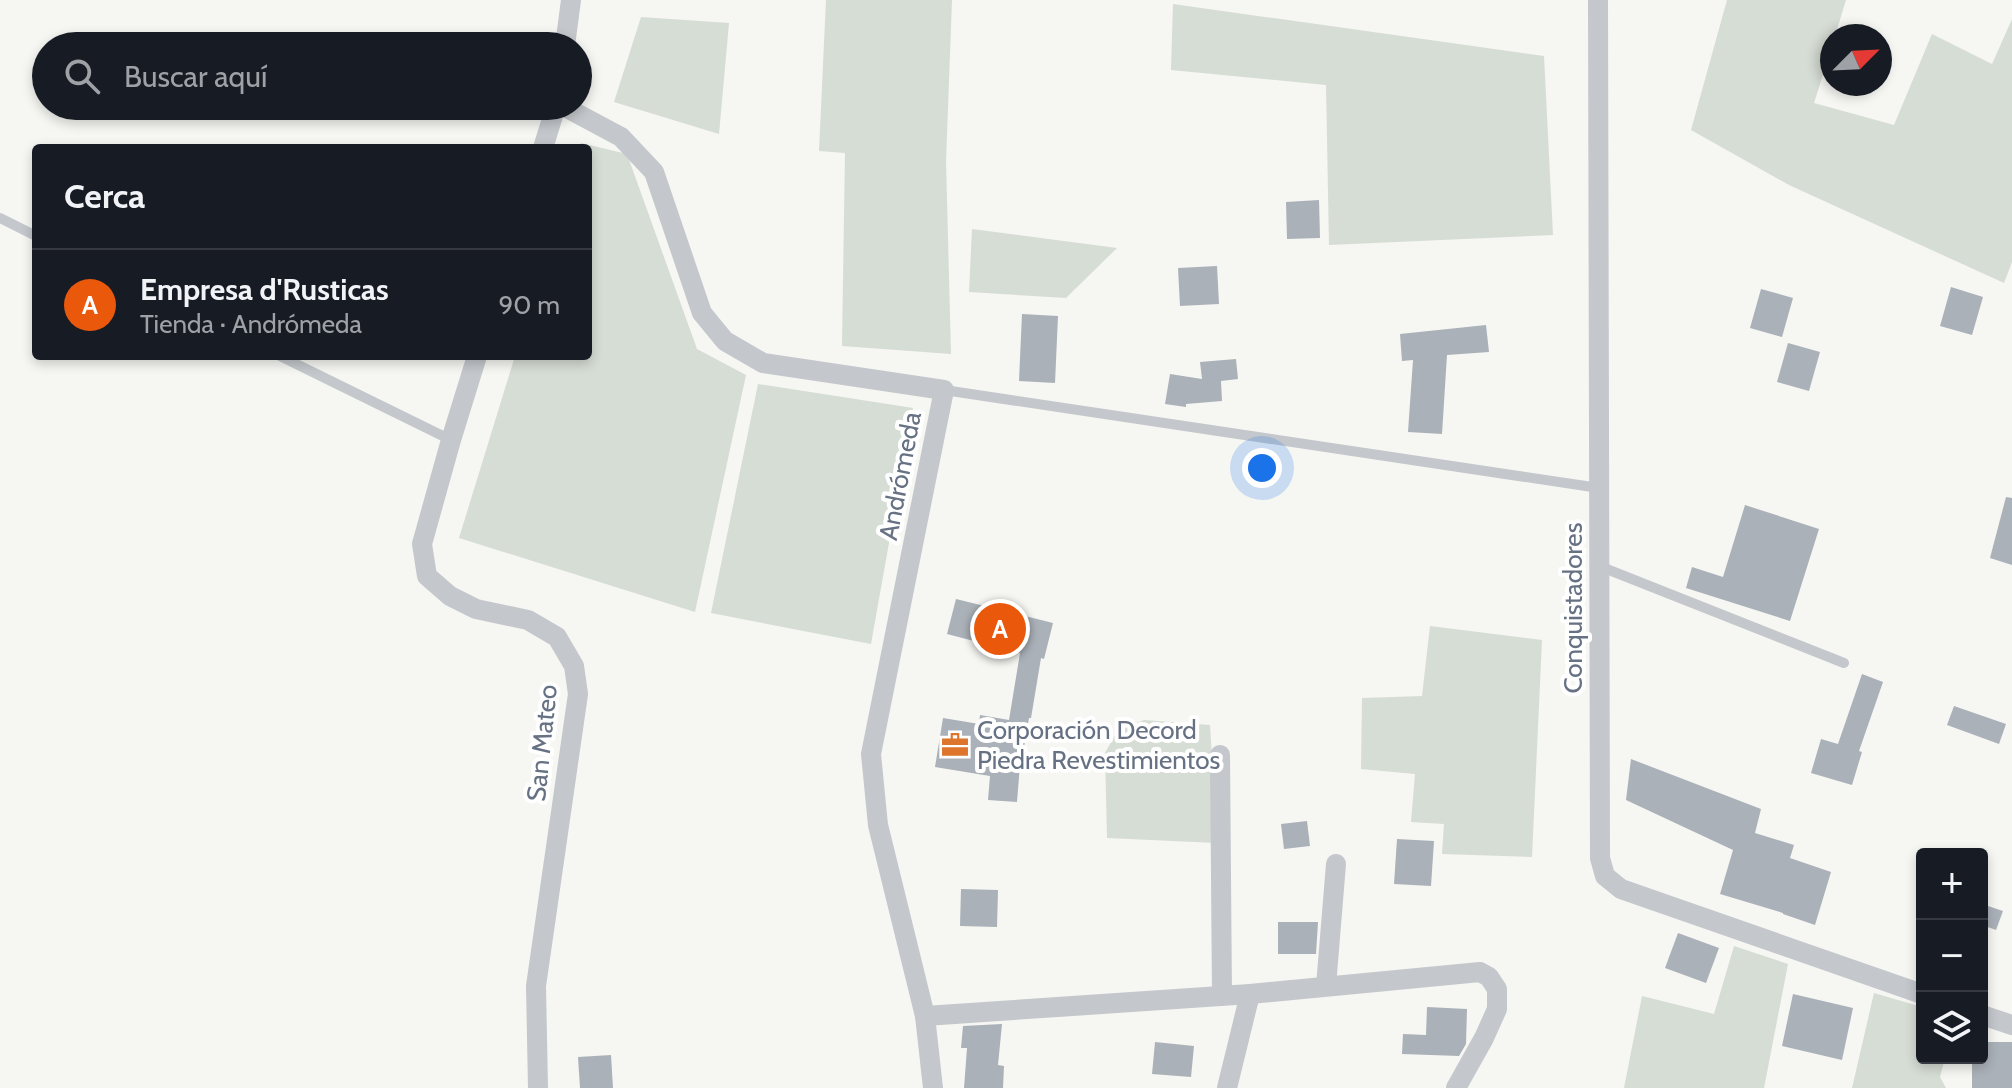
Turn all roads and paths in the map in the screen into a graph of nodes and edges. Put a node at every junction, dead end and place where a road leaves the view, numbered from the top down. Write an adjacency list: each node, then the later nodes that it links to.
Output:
1 (571, 0): 3 (street)
2 (1598, 0): 13 (street, Conquistadores)
3 (567, 32)
4 (552, 120): 6 (street)
5 (589, 120): 11 (street, Andrómeda)
6 (544, 144)
7 (0, 218): 8 (lane)
8 (32, 234)
9 (288, 360): 12 (lane)
10 (476, 360): 12 (street, San Mateo)
11 (944, 390): 13 (lane); 22 (street, Andrómeda)
12 (451, 440): 25 (street, San Mateo)
13 (1599, 488): 14 (street, Conquistadores)
14 (1599, 566): 15 (lane); 19 (street, Conquistadores)
15 (1844, 663)
16 (1220, 755): 21 (street)
17 (1336, 864): 18 (street)
18 (1326, 986): 20 (street); 28 (street)
19 (1916, 992)
20 (1250, 994): 21 (street); 27 (street)
21 (1222, 996): 22 (street)
22 (925, 1016): 26 (street, Andrómeda)
23 (1988, 1017): 24 (street)
24 (2012, 1025)
25 (538, 1088)
26 (933, 1088)
27 (1227, 1088)
28 (1456, 1088)

